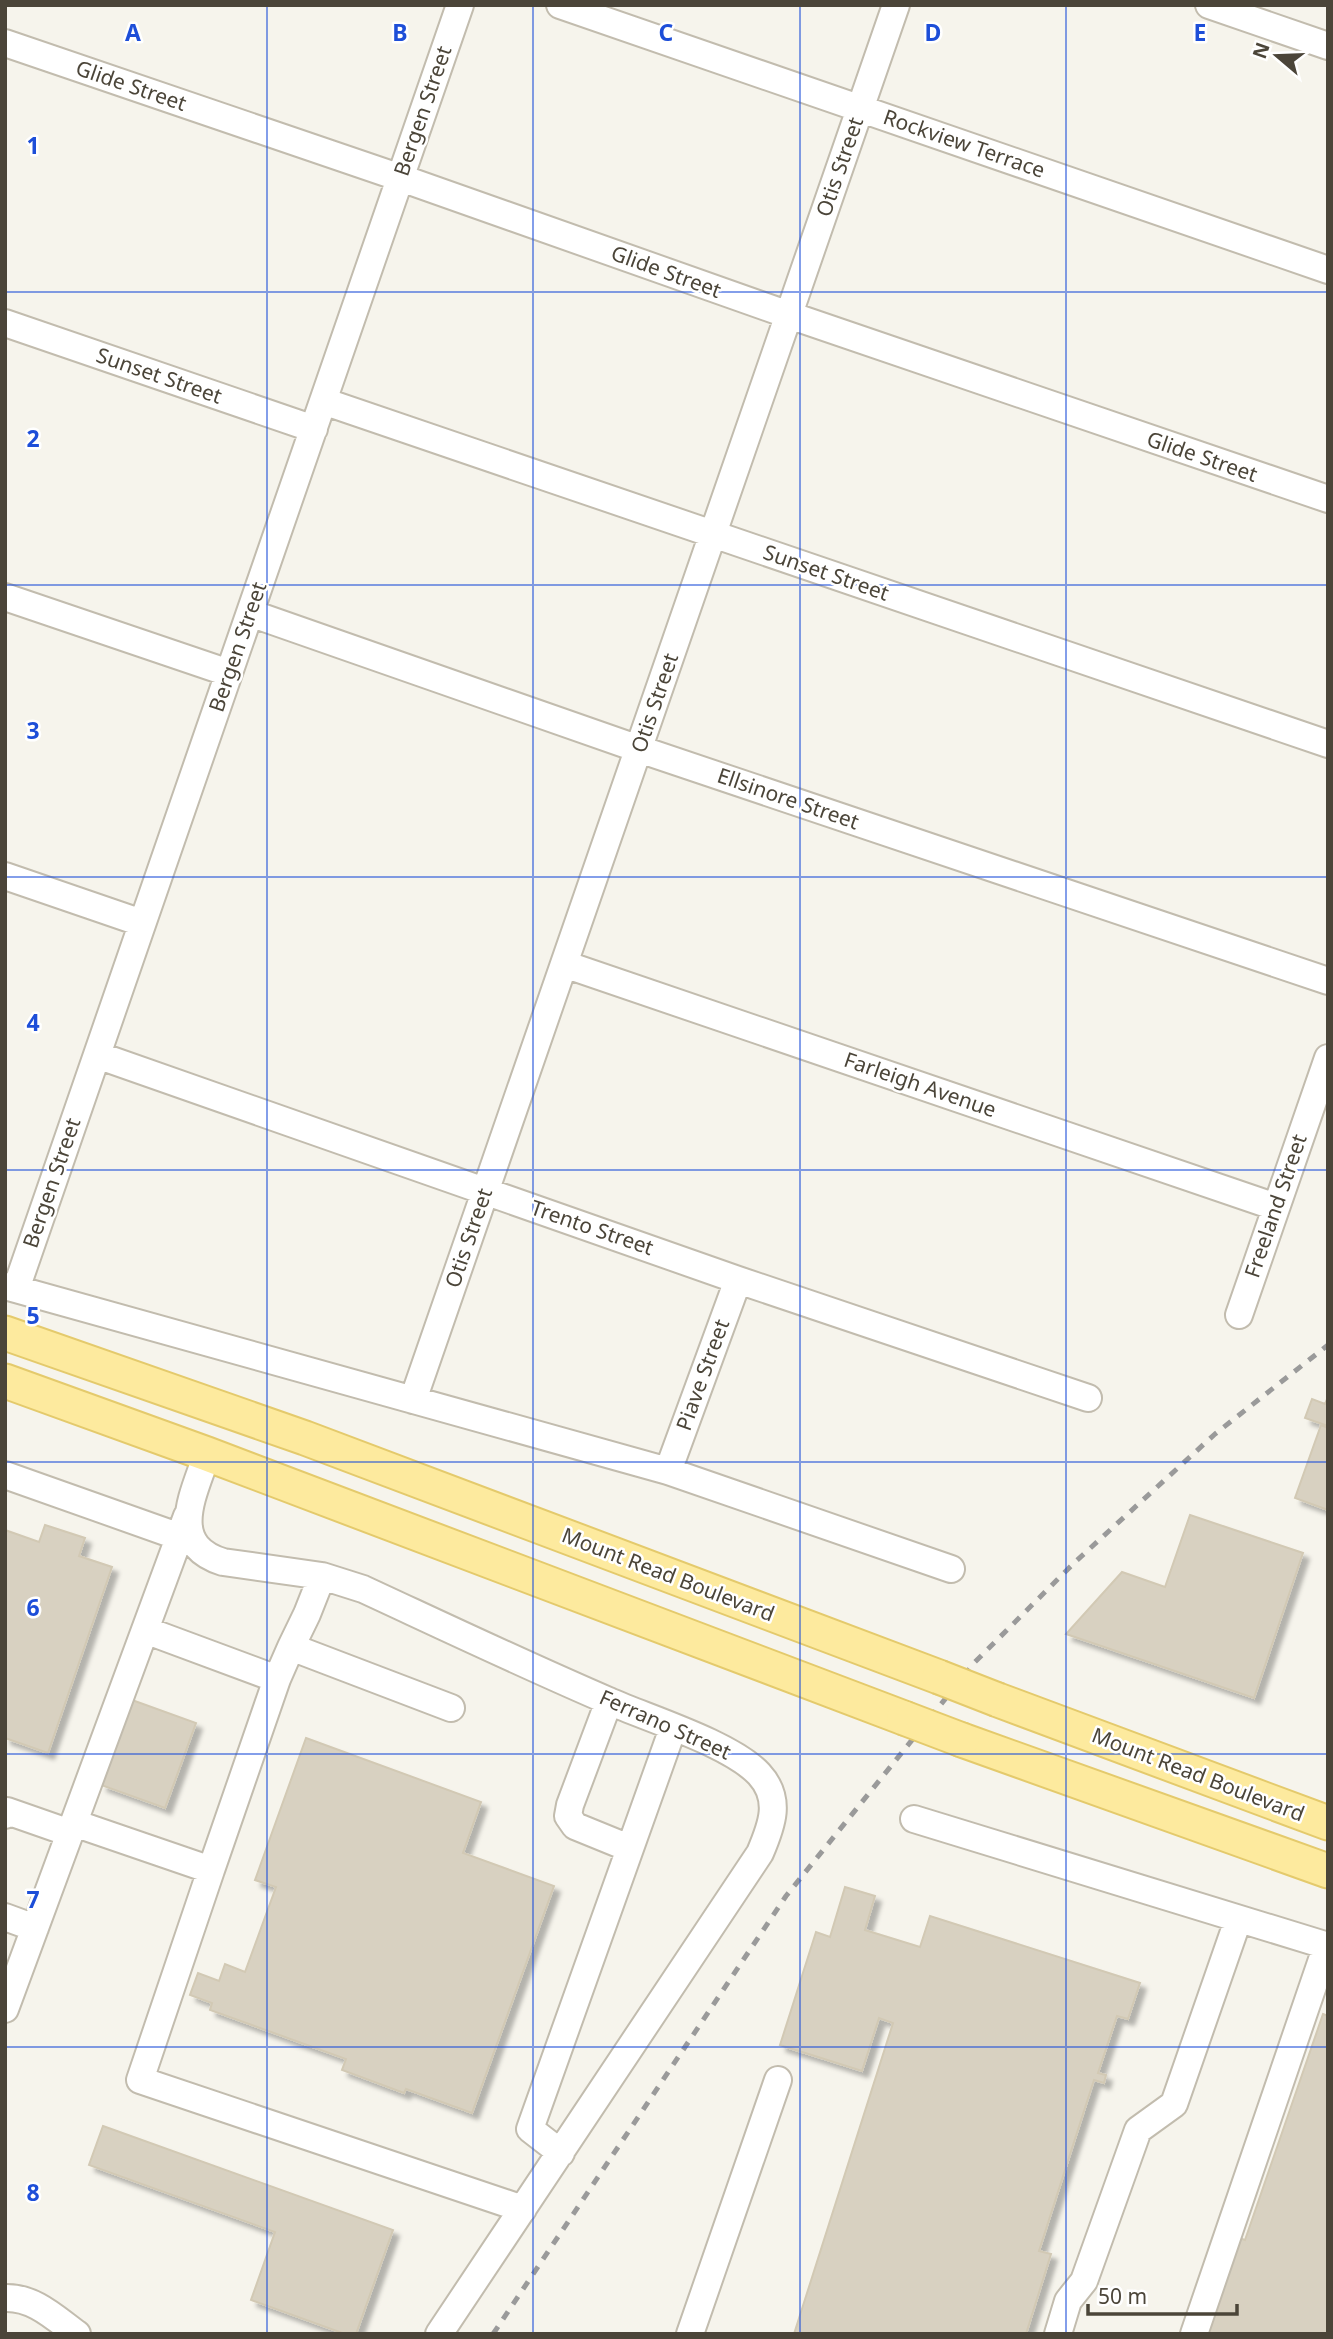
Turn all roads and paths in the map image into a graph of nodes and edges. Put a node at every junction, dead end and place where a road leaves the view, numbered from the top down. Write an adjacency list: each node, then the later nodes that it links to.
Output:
1 (460, 5): 8 (street, Bergen Street)
2 (560, 5): 7 (street, Rockview Terrace)
3 (896, 5): 7 (street, Otis Street)
4 (1209, 5): 6 (street)
5 (5, 43): 8 (street, Glide Street)
6 (1328, 46)
7 (860, 109): 9 (street, Rockview Terrace); 10 (street, Otis Street)
8 (401, 178): 10 (street, Glide Street); 12 (street, Bergen Street)
9 (1328, 270)
10 (789, 315): 14 (street, Glide Street); 15 (street, Otis Street)
11 (5, 323): 13 (street, Sunset Street)
12 (323, 401): 13 (street, Bergen Street); 15 (street, Sunset Street)
13 (314, 429): 17 (street, Bergen Street)
14 (1328, 499)
15 (713, 534): 19 (street, Sunset Street); 20 (street, Otis Street)
16 (5, 597): 18 (street)
17 (250, 613): 18 (street, Bergen Street); 20 (street, Ellsinore Street)
18 (229, 673): 22 (street, Bergen Street)
19 (1328, 744)
20 (639, 748): 23 (street, Otis Street); 24 (street, Ellsinore Street)
21 (5, 876): 22 (street)
22 (142, 923): 25 (street, Bergen Street)
23 (564, 964): 27 (street, Otis Street); 28 (street, Farleigh Avenue)
24 (1328, 981)
25 (97, 1055): 27 (street, Trento Street); 30 (street, Bergen Street)
26 (1328, 1058): 28 (street, Freeland Street)
27 (486, 1191): 29 (street, Trento Street); 36 (street, Otis Street)
28 (1276, 1207): 31 (street, Freeland Street)
29 (738, 1280): 35 (street, Trento Street); 39 (street, Piave Street)
30 (10, 1287): 36 (street)
31 (1239, 1315)
32 (5, 1333): 34 (main road, Mount Read Boulevard)
33 (5, 1381): 38 (main road, Mount Read Boulevard)
34 (142, 1381): 37 (main road, Mount Read Boulevard); 38 (main road)
35 (1088, 1398)
36 (414, 1400): 39 (street)
37 (305, 1438): 38 (main road); 52 (main road, Mount Read Boulevard, bridge)
38 (207, 1454): 41 (street); 56 (main road, Mount Read Boulevard, bridge)
39 (668, 1471): 42 (street)
40 (5, 1475): 41 (street)
41 (184, 1525): 43 (street, Ferrano Street); 44 (street)
42 (951, 1569)
43 (321, 1576): 45 (street); 47 (street, Ferrano Street)
44 (145, 1630): 46 (street); 53 (street)
45 (291, 1647): 46 (street); 48 (street)
46 (277, 1679): 55 (street)
47 (609, 1701): 49 (street, Ferrano Street); 54 (street)
48 (451, 1709)
49 (673, 1728): 54 (street); 63 (street, Ferrano Street)
50 (6, 1812): 53 (street)
51 (914, 1819): 58 (street)
52 (1328, 1823)
53 (72, 1828): 55 (street); 59 (street)
54 (629, 1848): 63 (street)
55 (211, 1870): 64 (street)
56 (1328, 1871)
57 (5, 1917): 59 (street)
58 (1238, 1920): 60 (street); 69 (street)
59 (35, 1928): 61 (street)
60 (1328, 1945): 70 (street)
61 (5, 2009)
62 (778, 2080): 68 (street)
63 (561, 2153): 64 (street, Ferrano Street)
64 (523, 2209): 67 (street, Ferrano Street)
65 (5, 2298): 66 (street)
66 (77, 2334)
67 (439, 2334)
68 (690, 2334)
69 (1058, 2334)
70 (1194, 2334)

